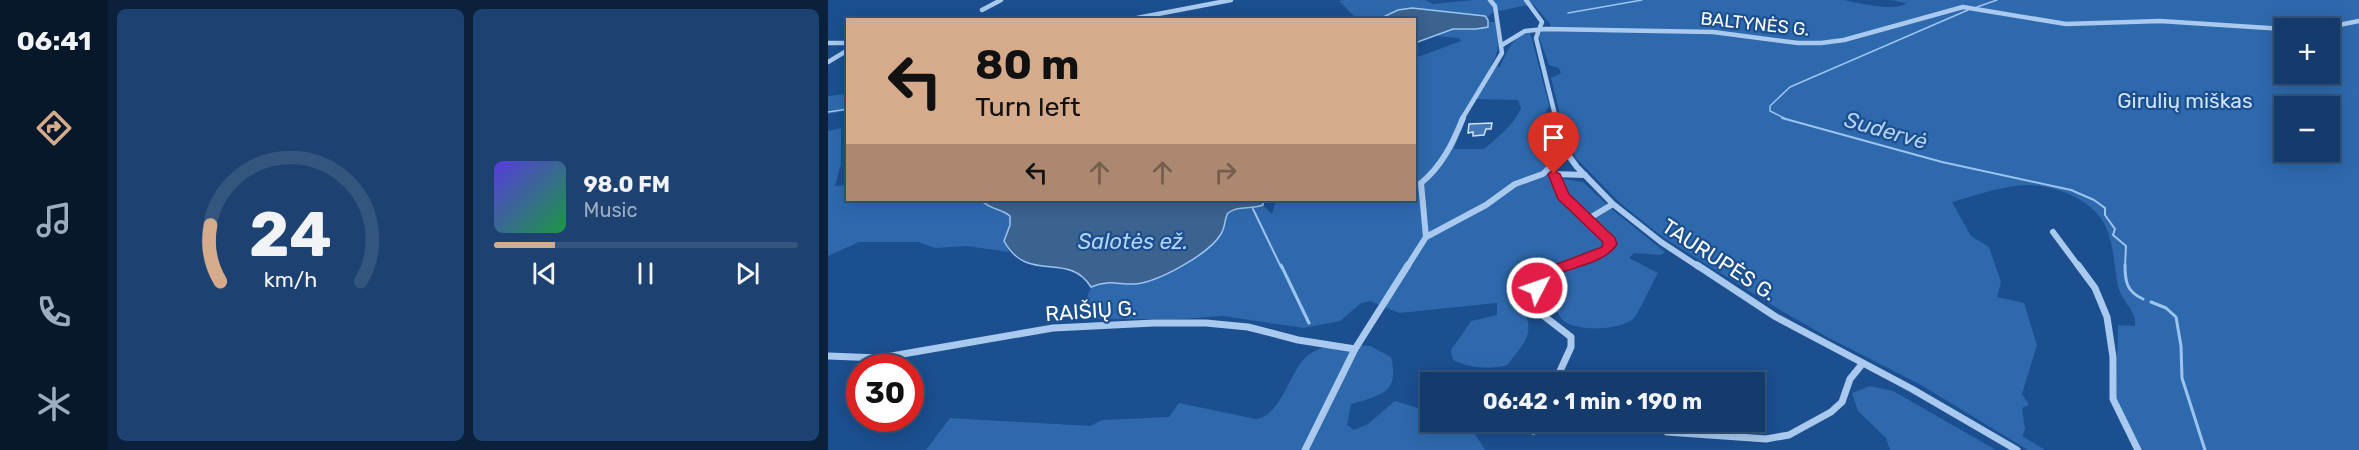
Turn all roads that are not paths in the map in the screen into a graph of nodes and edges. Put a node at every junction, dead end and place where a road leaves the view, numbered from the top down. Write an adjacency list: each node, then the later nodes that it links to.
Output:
1 (1001, 0): 5 (street)
2 (1231, 0): 6 (street)
3 (1490, 0): 13 (street)
4 (1526, 0): 10 (street, TAURUPĖS G.)
5 (982, 10)
6 (1130, 18)
7 (2359, 21): 8 (street)
8 (2340, 25)
9 (2274, 28): 10 (street, BALTYNĖS G.)
10 (1539, 29): 13 (street); 16 (street, TAURUPĖS G.)
11 (828, 43): 12 (street)
12 (846, 43)
13 (1502, 45): 23 (street)
14 (846, 51): 15 (street)
15 (828, 62)
16 (1565, 152): 17 (street); 19 (street, TAURUPĖS G.)
17 (1543, 174): 18 (street); 23 (street)
18 (1554, 174): 19 (street); 21 (street)
19 (1585, 175): 20 (street, TAURUPĖS G.)
20 (1613, 204): 21 (street); 26 (street, TAURUPĖS G.)
21 (1588, 219): 27 (street)
22 (2053, 232): 31 (street)
23 (1426, 237): 24 (street)
24 (1355, 349): 25 (street, RAIŠIŲ G.); 29 (street)
25 (828, 356)
26 (1863, 363): 28 (street); 30 (street, TAURUPĖS G.)
27 (1560, 372)
28 (1667, 432)
29 (1305, 450)
30 (2017, 450)
31 (2139, 450)

